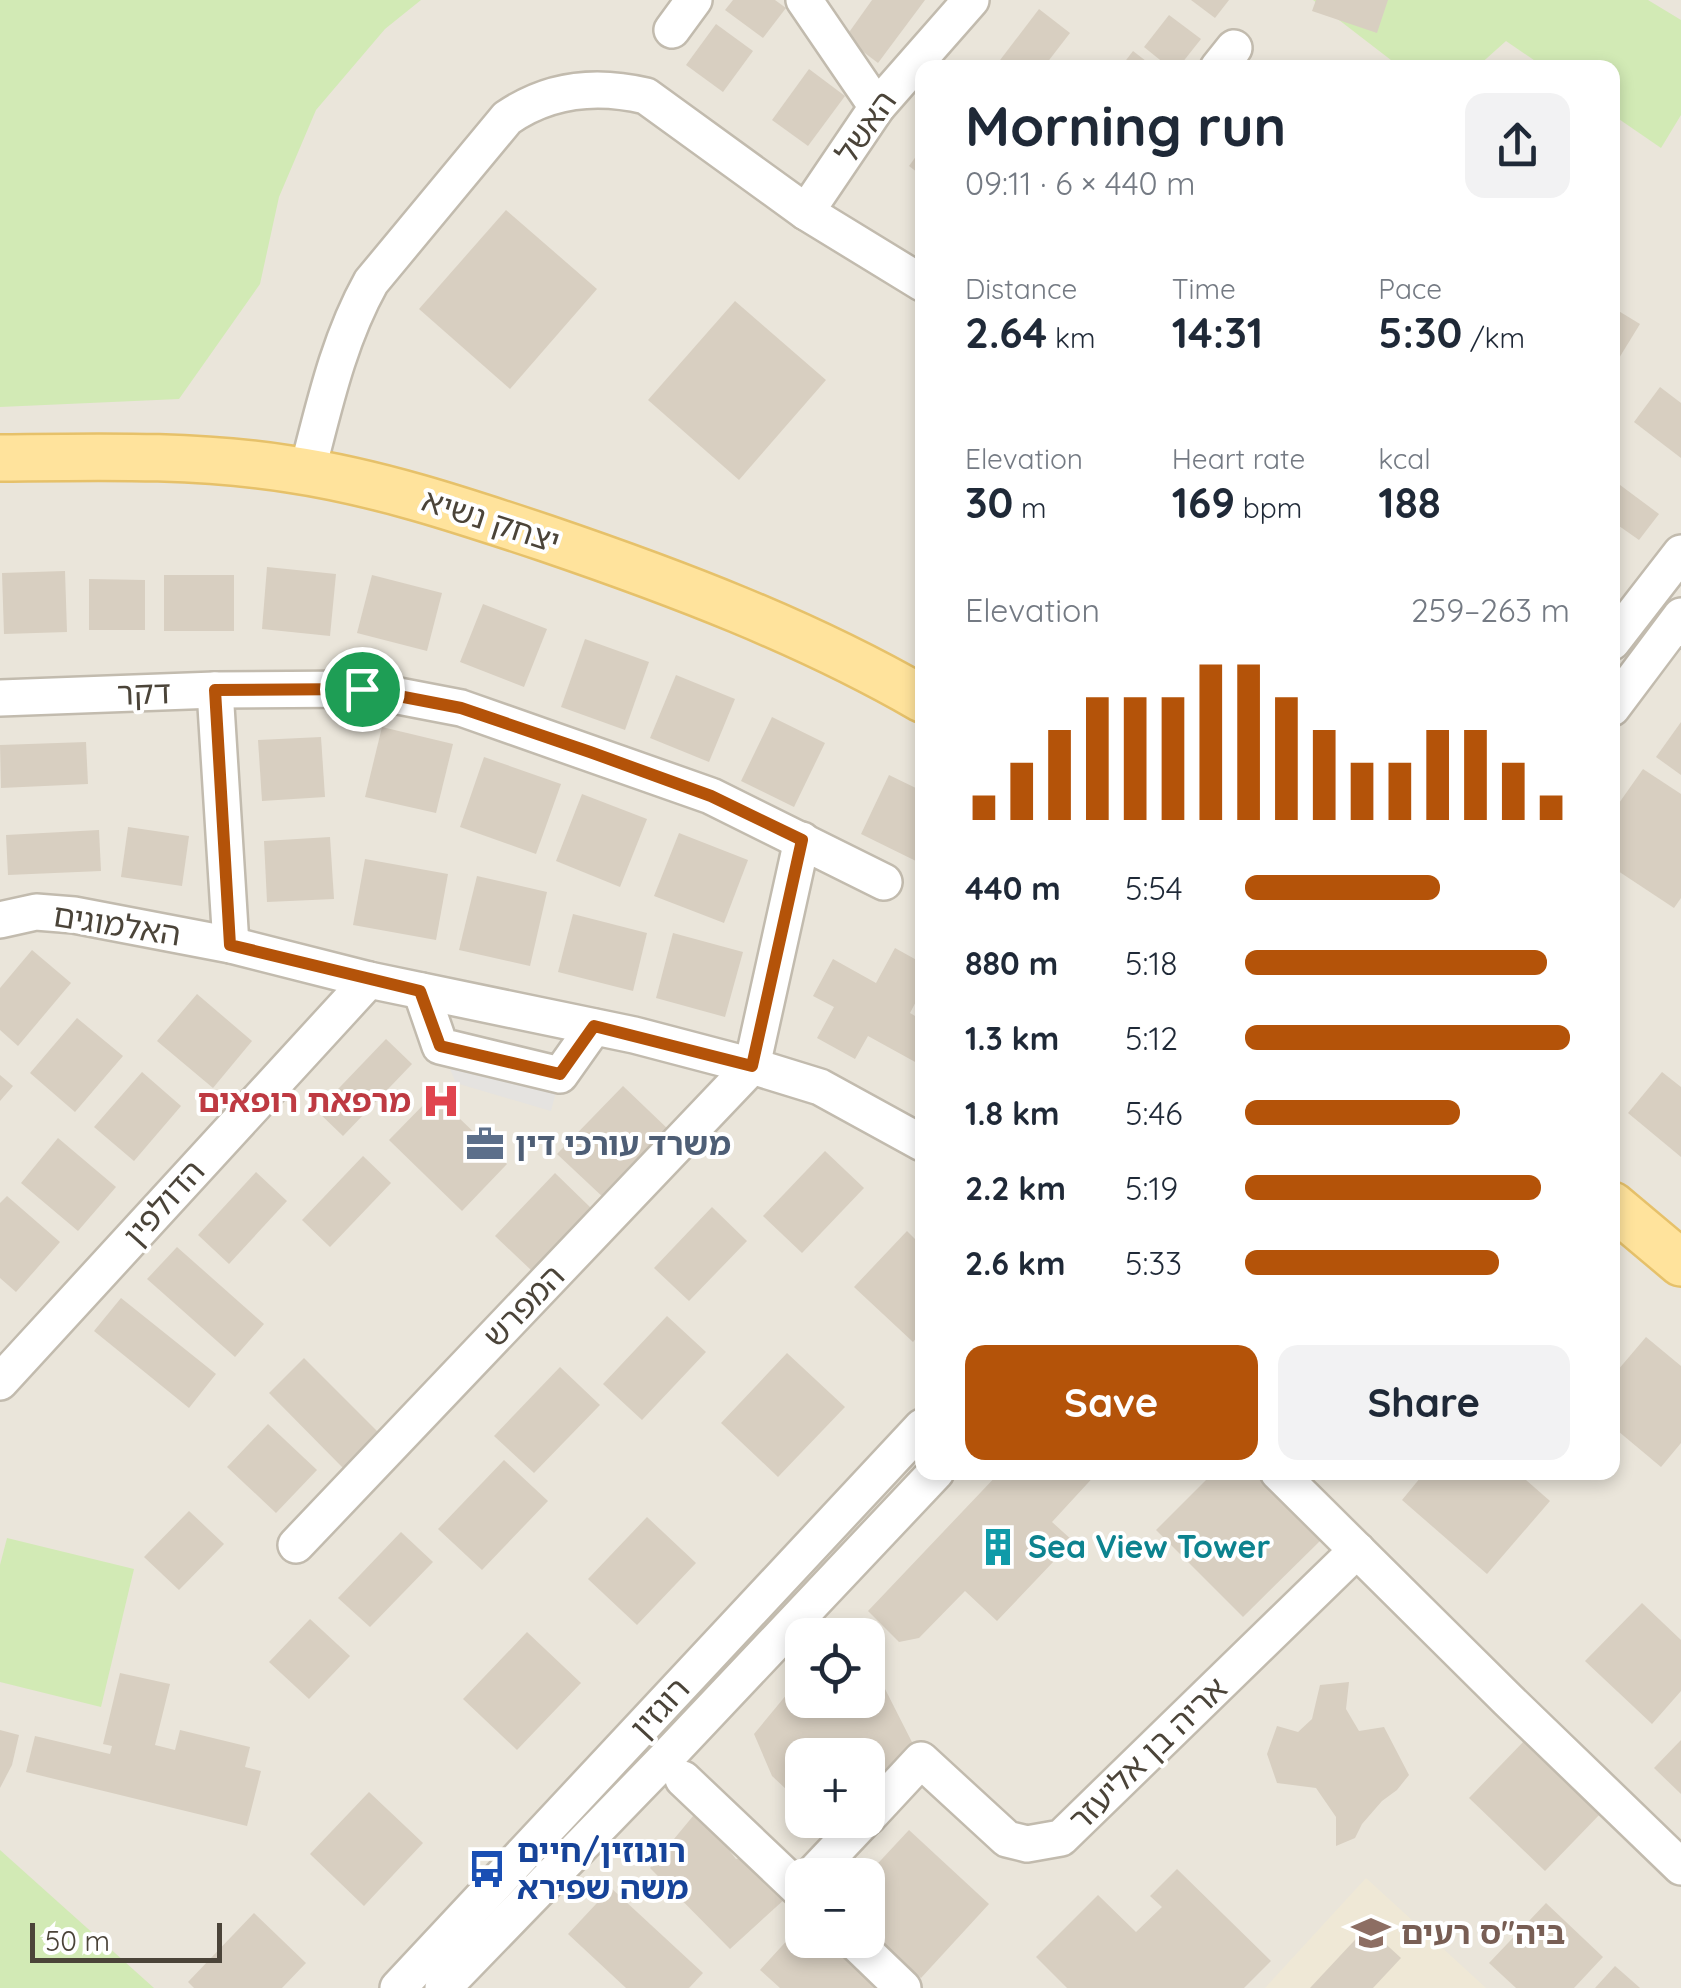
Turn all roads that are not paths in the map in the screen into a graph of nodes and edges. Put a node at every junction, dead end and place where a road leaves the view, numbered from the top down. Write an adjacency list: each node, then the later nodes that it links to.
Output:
1 (694, 0): 4 (street)
2 (804, 0): 7 (street)
3 (971, 0): 5 (street, האשל)
4 (672, 30)
5 (918, 60)
6 (915, 63): 7 (street, האשל)
7 (877, 106): 8 (street, האשל)
8 (806, 212): 9 (street); 11 (street)
9 (915, 279)
10 (10, 460): 11 (main road, יצחק נשיא)
11 (306, 472): 16 (main road, יצחק נשיא)
12 (1681, 553): 14 (street)
13 (1681, 616): 17 (street)
14 (1620, 632)
15 (215, 690): 18 (street, דקר); 19 (street, דקר); 22 (street)
16 (915, 694)
17 (1620, 697)
18 (0, 698)
19 (802, 840): 20 (street, דקר); 26 (street)
20 (884, 882)
21 (0, 920): 22 (street, האלמוגים)
22 (230, 945): 23 (street, האלמוגים)
23 (369, 980): 24 (street, האלמוגים); 30 (street, הדולפין)
24 (420, 991): 25 (street, האלמוגים); 25 (street)
25 (594, 1026): 26 (street, האלמוגים)
26 (752, 1066): 27 (street, האלמוגים); 34 (street, המפרש)
27 (915, 1139)
28 (1620, 1212): 29 (main road)
29 (1681, 1263)
30 (0, 1382)
31 (915, 1434): 43 (street, רוגזין)
32 (928, 1480): 44 (street, רוגזין)
33 (1286, 1480): 35 (street)
34 (296, 1545)
35 (1357, 1550): 37 (street, אריה בן אליעזר); 40 (street)
36 (683, 1779): 41 (street)
37 (885, 1798)
38 (847, 1838): 39 (street)
39 (829, 1858)
40 (1681, 1867)
41 (785, 1868)
42 (872, 1958): 45 (street)
43 (398, 1988)
44 (443, 1988)
45 (903, 1988)

